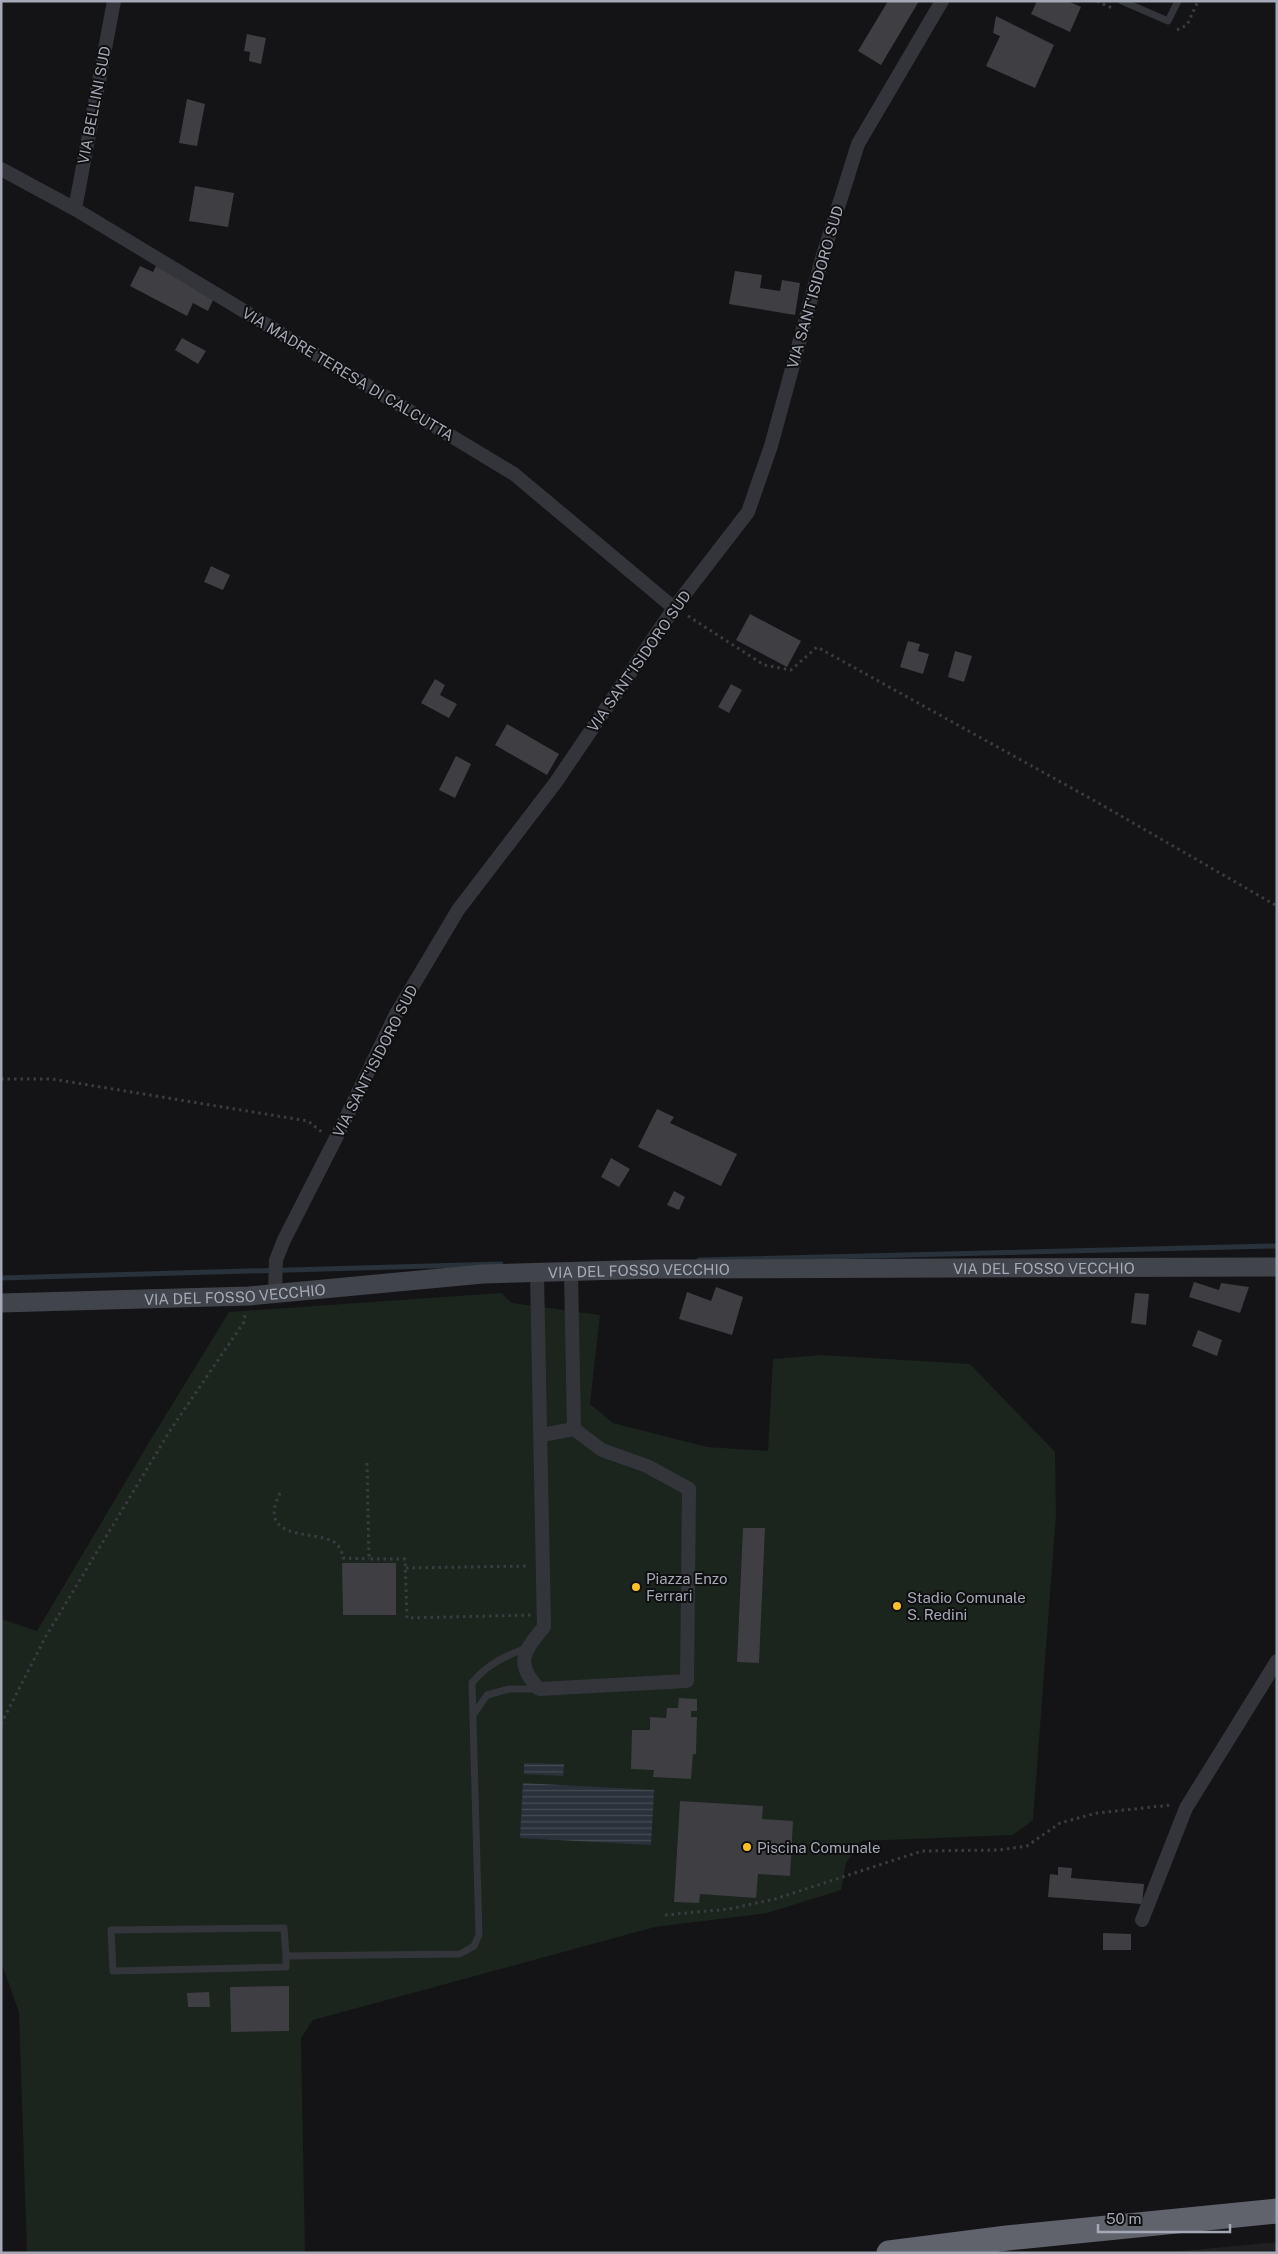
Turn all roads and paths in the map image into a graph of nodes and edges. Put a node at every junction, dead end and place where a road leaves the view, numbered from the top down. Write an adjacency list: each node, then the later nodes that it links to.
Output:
1 (114, 1): 6 (street, VIA BELLINI SUD)
2 (942, 1): 7 (street, VIA SANT'ISIDORO SUD)
3 (1122, 1): 4 (lane)
4 (1178, 1)
5 (1, 169): 6 (street, VIA MADRE TERESA DI CALCUTTA)
6 (75, 209): 7 (street, VIA MADRE TERESA DI CALCUTTA)
7 (674, 608): 8 (path); 10 (street, VIA SANT'ISIDORO SUD)
8 (1277, 906)
9 (1, 1080): 10 (path)
10 (334, 1142): 14 (street, VIA SANT'ISIDORO SUD)
11 (1277, 1267): 12 (street, VIA DEL FOSSO VECCHIO)
12 (571, 1272): 13 (street, VIA DEL FOSSO VECCHIO); 17 (street)
13 (537, 1273): 14 (street, VIA DEL FOSSO VECCHIO); 18 (street)
14 (275, 1285): 15 (street, VIA DEL FOSSO VECCHIO)
15 (249, 1296): 16 (street, VIA DEL FOSSO VECCHIO); 29 (path)
16 (1, 1303)
17 (574, 1429): 18 (street); 27 (street)
18 (542, 1435): 22 (street)
19 (367, 1463): 21 (path)
20 (280, 1493): 21 (path)
21 (369, 1559): 23 (path)
22 (543, 1566): 23 (path); 24 (street)
23 (406, 1568): 24 (path)
24 (544, 1614): 25 (street)
25 (527, 1648): 27 (street); 28 (lane)
26 (1277, 1662): 30 (street)
27 (539, 1689): 28 (lane)
28 (472, 1715): 33 (lane)
29 (1, 1724)
30 (1186, 1808): 31 (path); 32 (street)
31 (665, 1915)
32 (1142, 1920)
33 (286, 1956): 33 (lane)
34 (1277, 2211): 36 (highway)
35 (1277, 2225): 37 (highway)
36 (889, 2253)
37 (993, 2253)

